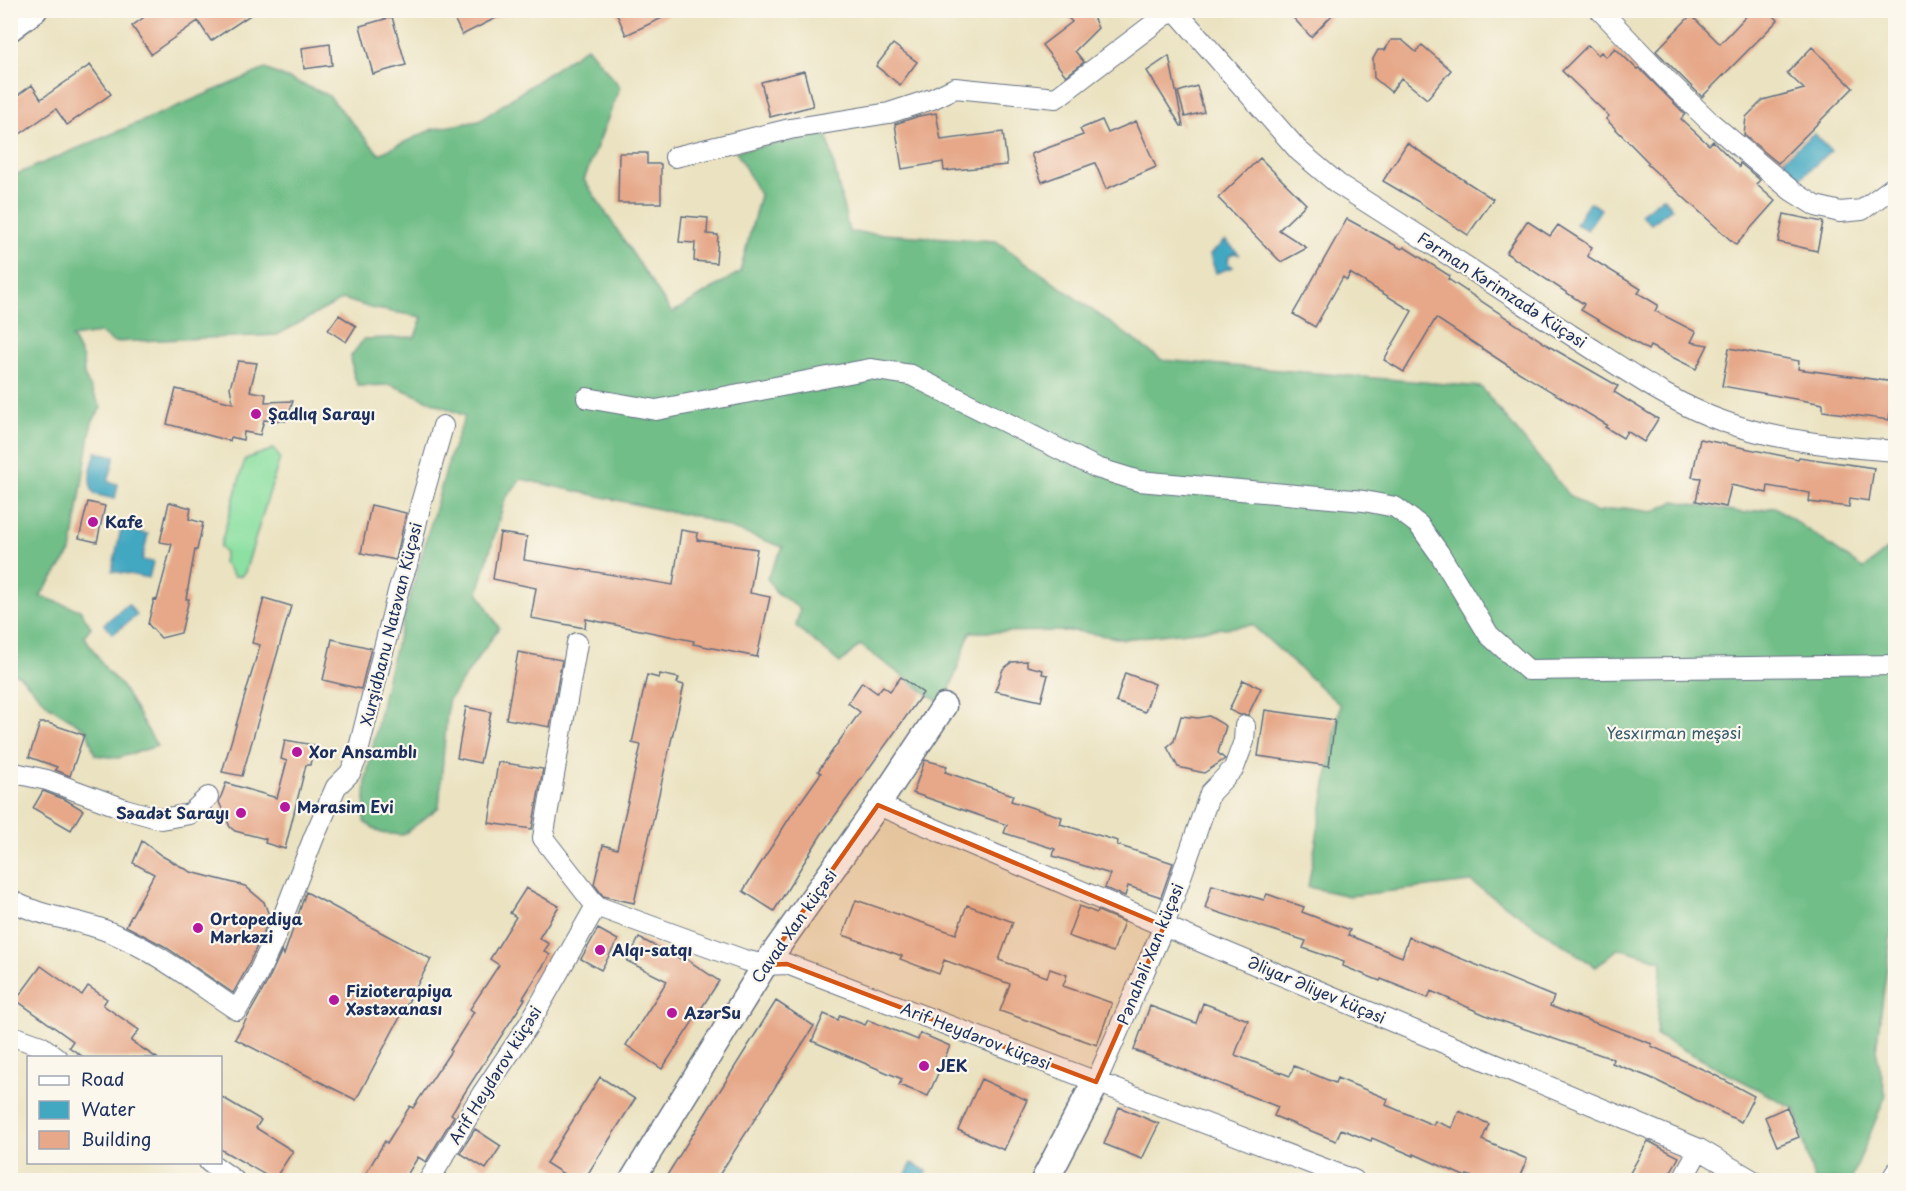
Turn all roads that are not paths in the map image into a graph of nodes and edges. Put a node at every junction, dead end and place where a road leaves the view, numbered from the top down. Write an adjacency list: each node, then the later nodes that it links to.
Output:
1 (35, 10): 4 (street)
2 (1173, 10): 5 (street); 9 (street, Fərman Kərimzadə Küçəsi)
3 (1600, 10): 6 (street)
4 (10, 29)
5 (675, 158)
6 (1896, 185)
7 (588, 398): 11 (street)
8 (443, 426): 17 (street, Xurşidbanu Natəvan Küçəsi)
9 (1896, 451)
10 (578, 643): 18 (street)
11 (1896, 665)
12 (944, 706): 16 (street, Cavad Xan küçəsi)
13 (1245, 726): 19 (street, Pənahəli Xan küçəsi)
14 (10, 772): 15 (street)
15 (208, 797)
16 (878, 805): 19 (street, Əliyar Əliyev küçəsi); 20 (street, Cavad Xan küçəsi)
17 (10, 900)
18 (596, 906): 20 (street, Arif Heydərov küçəsi); 28 (street, Arif Heydərov küçəsi)
19 (1164, 927): 23 (street, Pənahəli Xan küçəsi); 24 (street, Əliyar Əliyev küçəsi)
20 (765, 965): 23 (street, Arif Heydərov küçəsi); 29 (street, Cavad Xan küçəsi)
21 (10, 1035): 22 (street)
22 (54, 1056)
23 (1096, 1082): 30 (main road, Pənahəli Xan küçəsi); 31 (street, Arif Heydərov küçəsi)
24 (1699, 1149): 32 (street); 33 (street, Əliyar Əliyev küçəsi)
25 (212, 1164): 27 (street)
26 (1896, 1172): 34 (street)
27 (234, 1180)
28 (429, 1180)
29 (632, 1180)
30 (1045, 1180)
31 (1354, 1180)
32 (1682, 1180)
33 (1752, 1180)
34 (1891, 1180)

